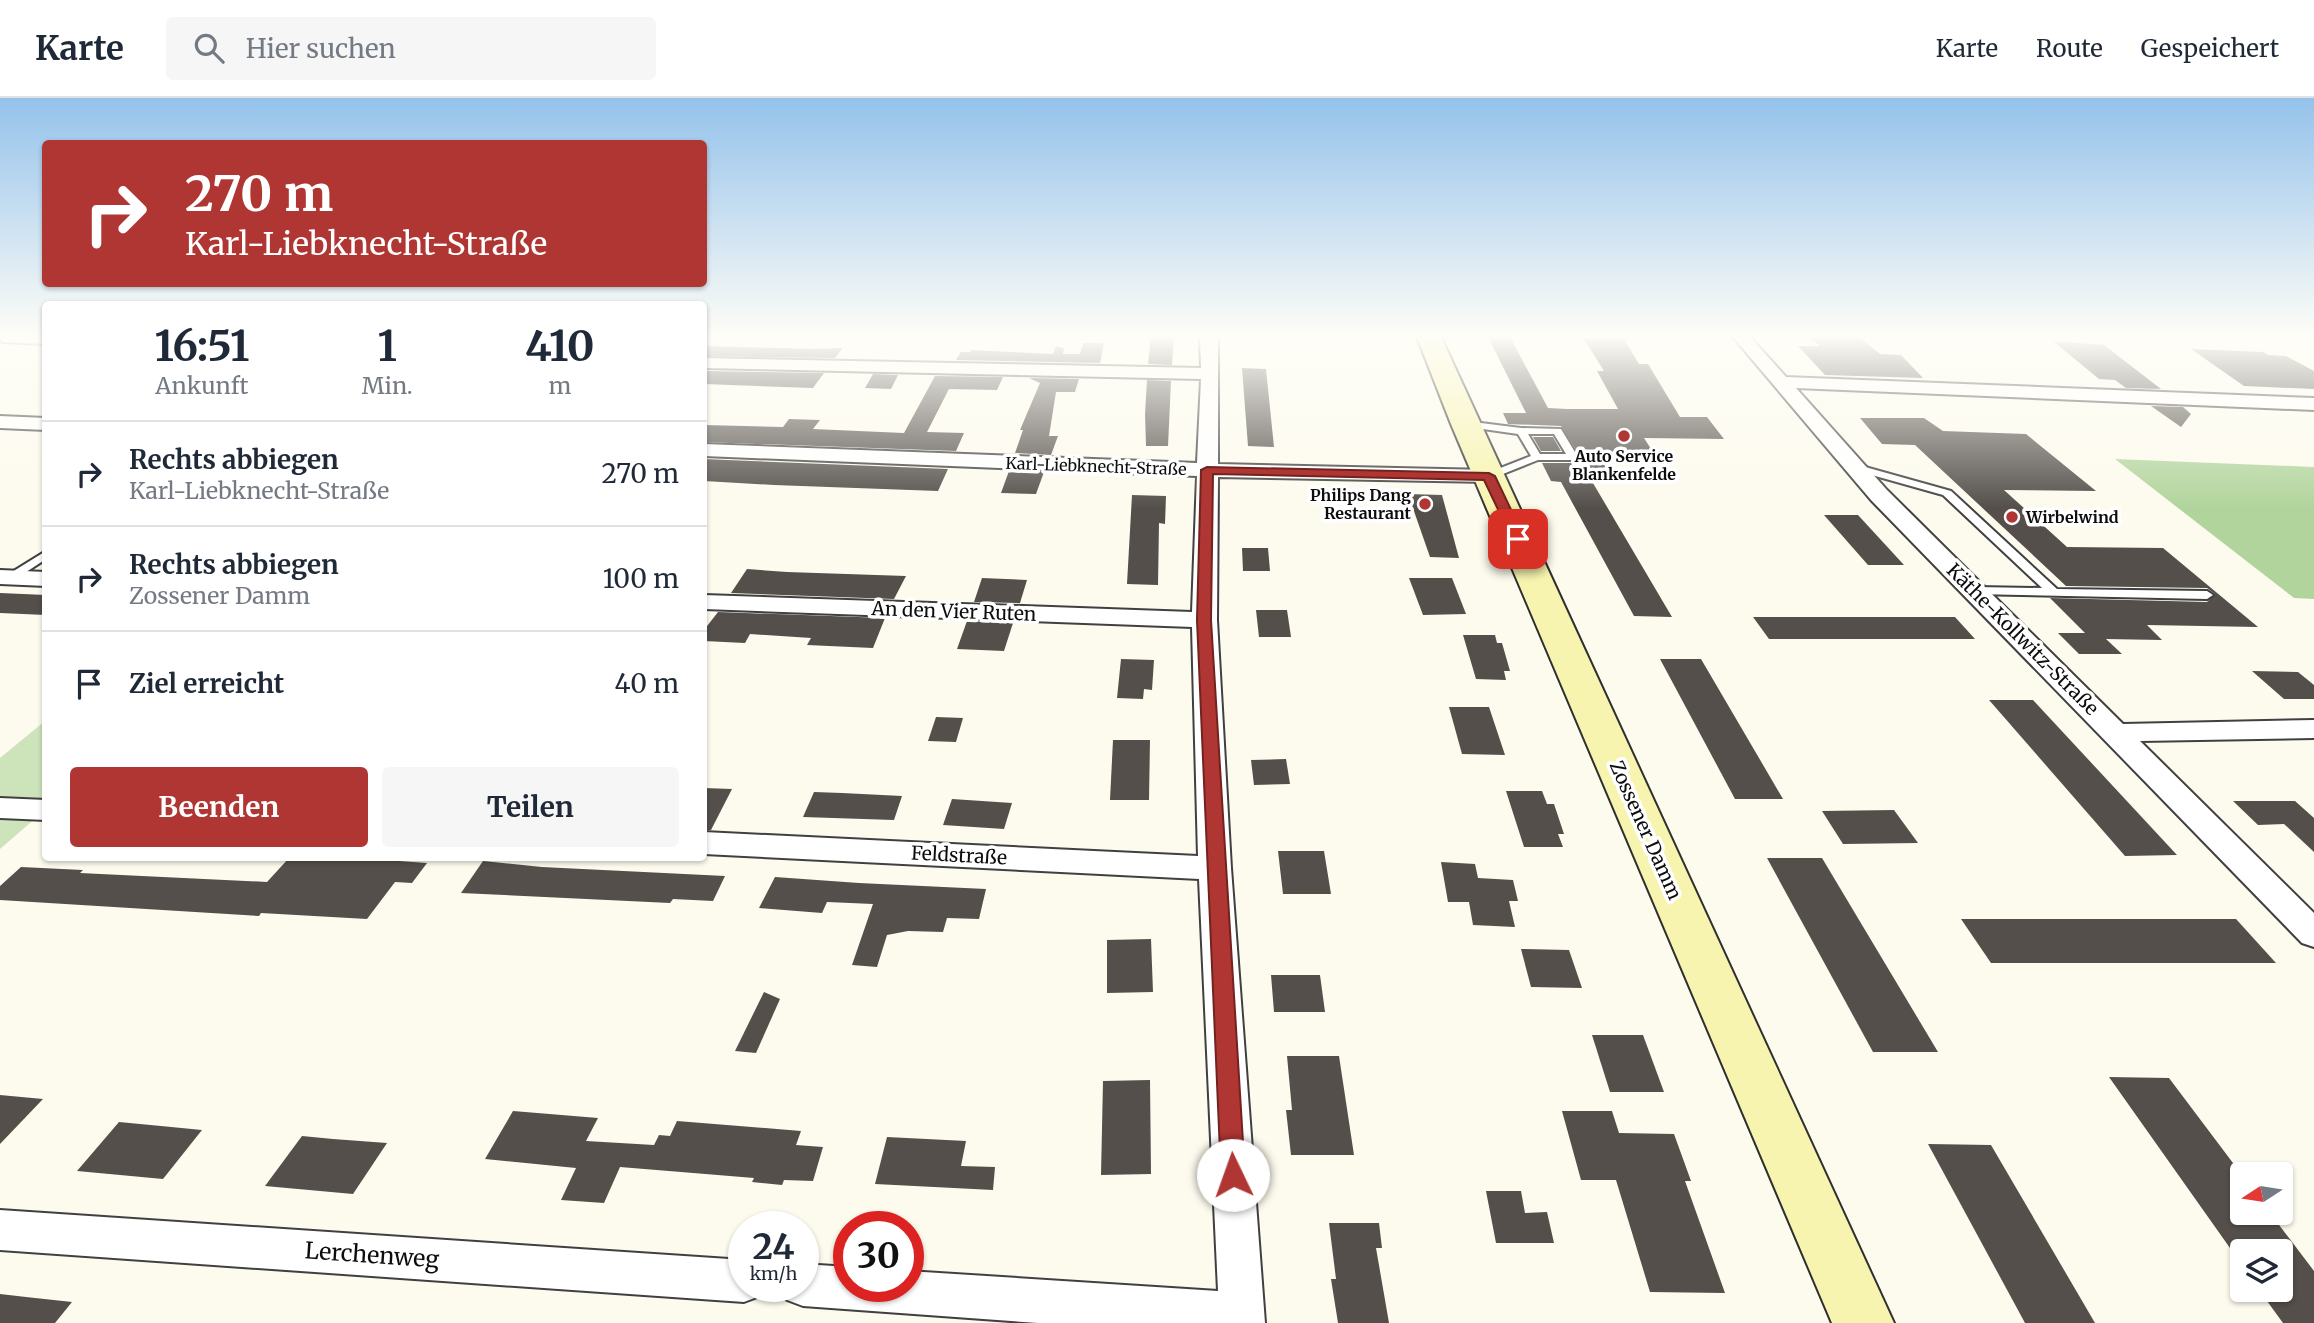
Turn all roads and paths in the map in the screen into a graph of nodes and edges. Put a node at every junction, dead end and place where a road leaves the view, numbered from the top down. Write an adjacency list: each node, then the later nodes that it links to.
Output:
1 (1209, 394): 13 (street)
2 (1453, 394): 8 (main road, Zossener Damm)
3 (1793, 394): 12 (street, Käthe-Kollwitz-Straße)
4 (2076, 394): 5 (street)
5 (2314, 404)
6 (0, 422): 7 (street)
7 (42, 424)
8 (1465, 424): 9 (lane); 14 (main road, Zossener Damm)
9 (1521, 431): 11 (lane); 11 (lane)
10 (707, 450): 13 (street, Karl-Liebknecht-Straße)
11 (1537, 457): 14 (lane)
12 (1858, 468): 18 (street, Käthe-Kollwitz-Straße); 19 (lane)
13 (1207, 470): 14 (street, Karl-Liebknecht-Straße); 22 (street)
14 (1489, 476): 34 (main road, Zossener Damm)
15 (42, 556): 16 (lane)
16 (5, 577): 17 (street)
17 (42, 579)
18 (1976, 591): 19 (lane); 24 (street, Käthe-Kollwitz-Straße)
19 (2052, 591): 20 (lane)
20 (2207, 595)
21 (707, 603): 22 (street, An den Vier Ruten)
22 (1204, 620): 28 (street)
23 (2314, 729): 24 (street)
24 (2117, 733): 29 (street, Käthe-Kollwitz-Straße)
25 (0, 808): 26 (street)
26 (42, 810)
27 (707, 842): 28 (street, Feldstraße)
28 (1215, 868): 33 (street)
29 (2314, 934)
30 (0, 1230): 31 (street, Lerchenweg)
31 (728, 1280)
32 (819, 1286): 33 (street)
33 (1241, 1319)
34 (1863, 1323)

